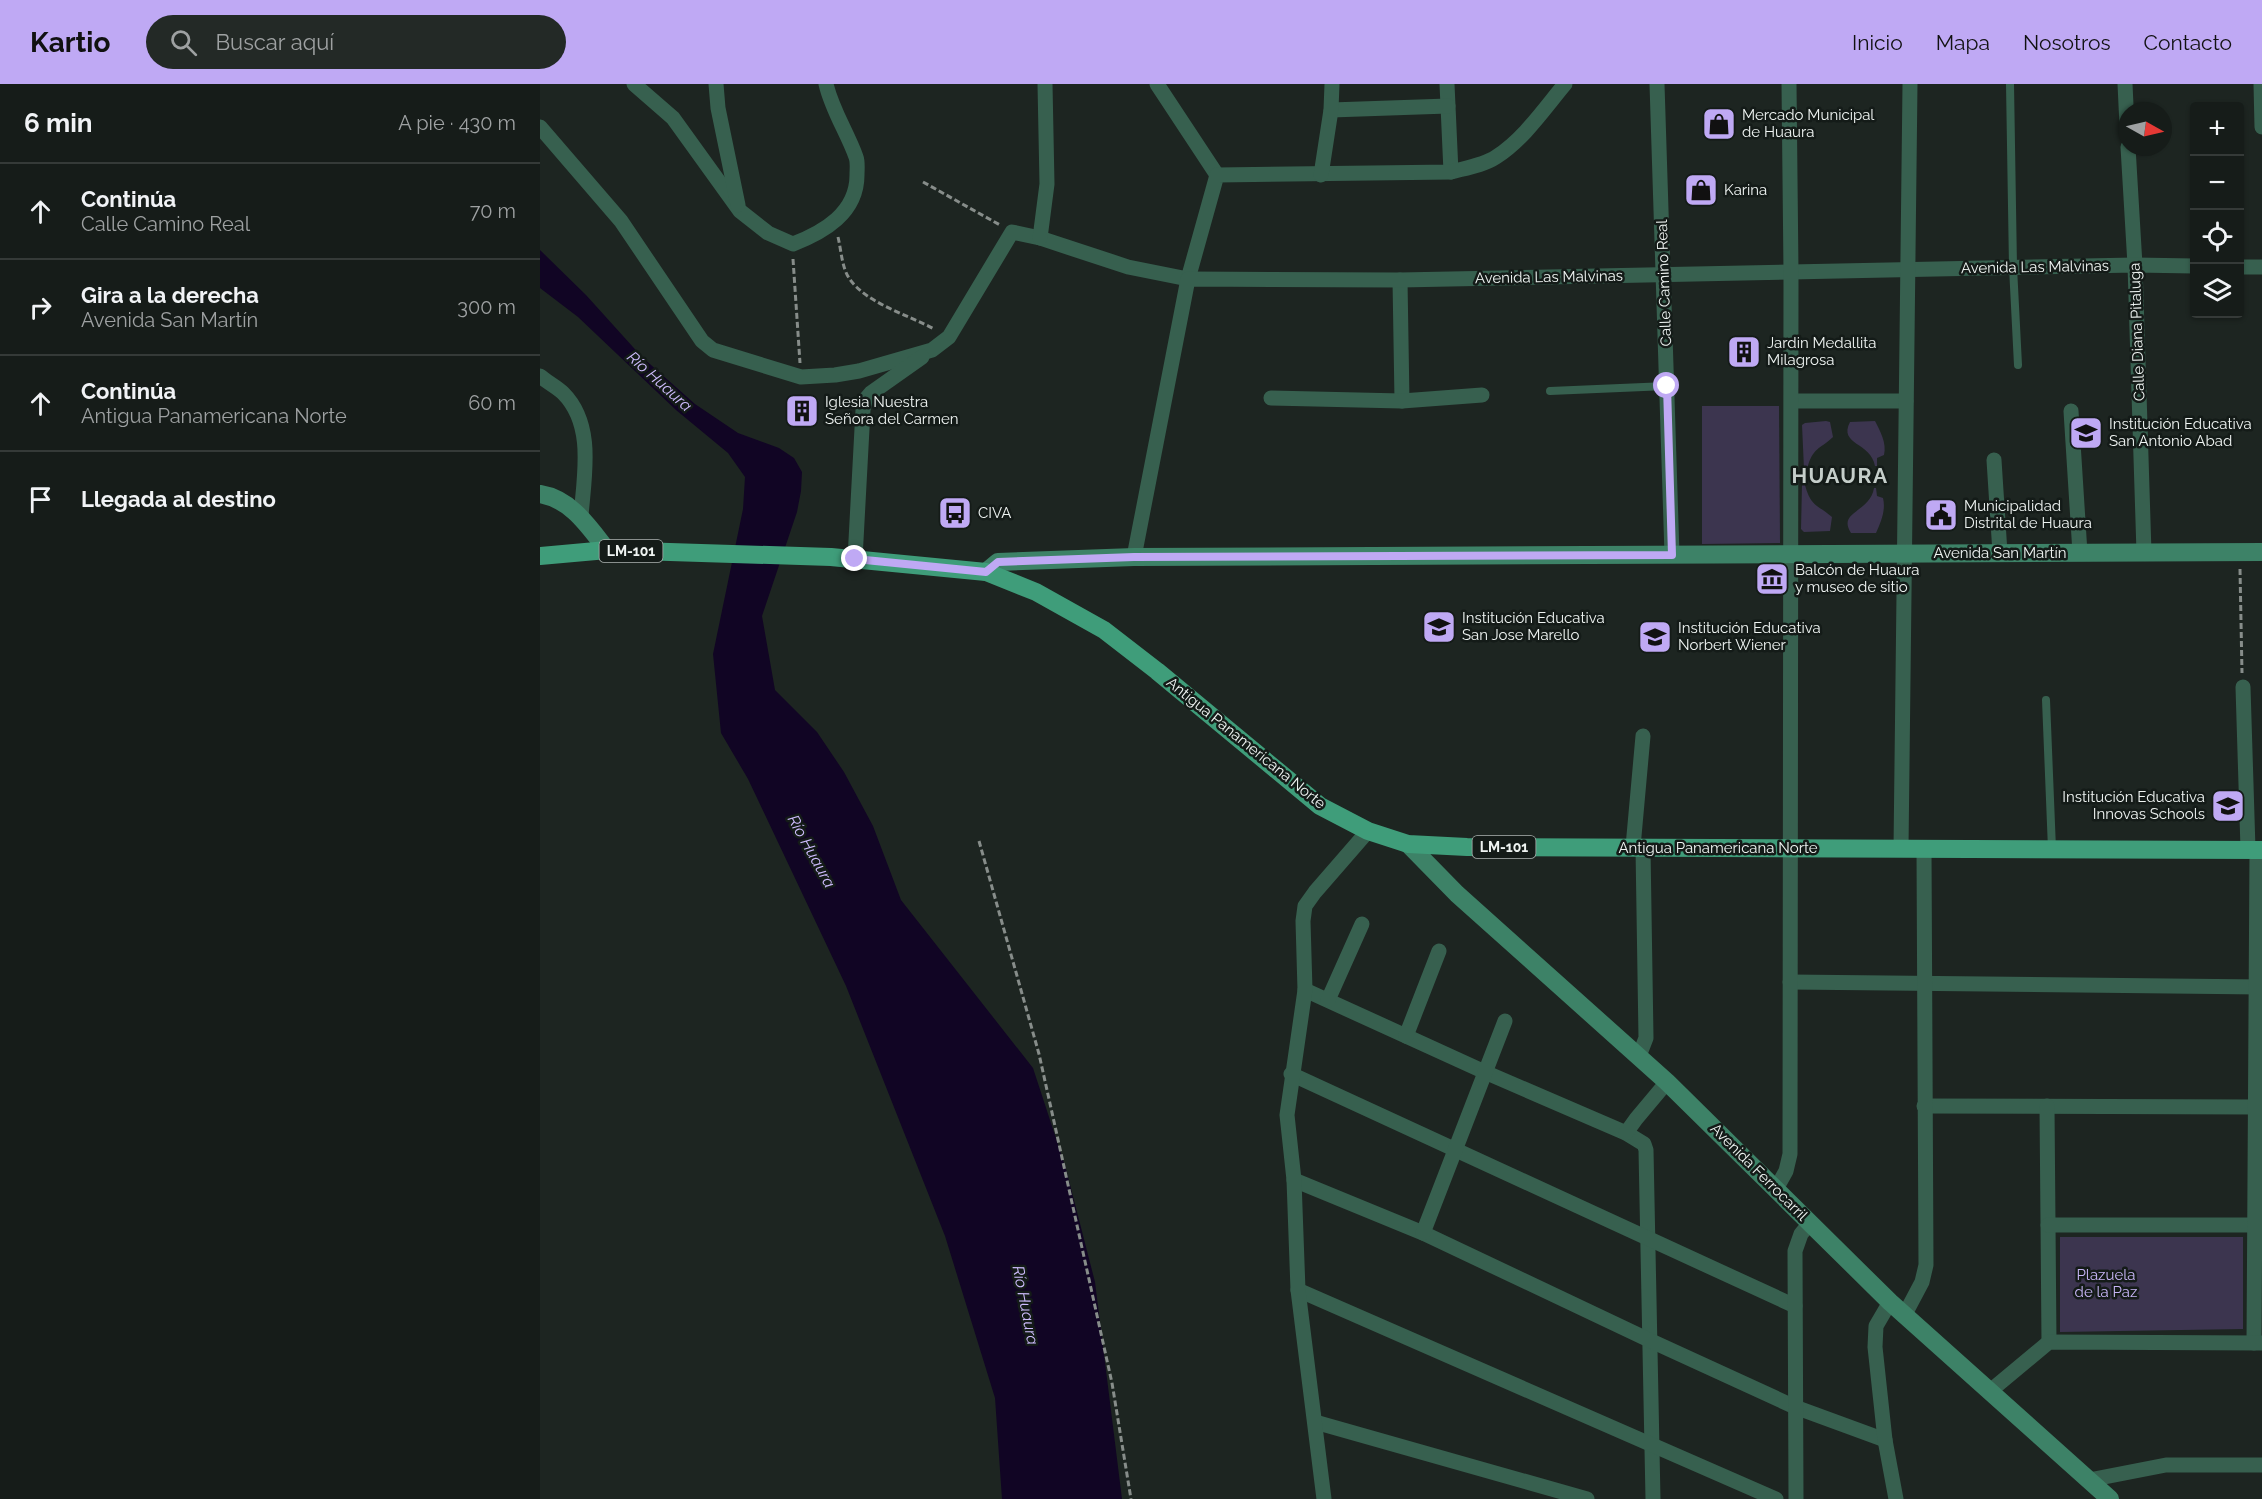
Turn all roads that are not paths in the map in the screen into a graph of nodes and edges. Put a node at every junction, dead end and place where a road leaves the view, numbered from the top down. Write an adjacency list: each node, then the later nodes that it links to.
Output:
1 (634, 84): 24 (street)
2 (716, 84): 24 (street)
3 (826, 84): 24 (street)
4 (1045, 84): 25 (street)
5 (1157, 84): 22 (street)
6 (1332, 84): 17 (street)
7 (1447, 84): 16 (street)
8 (1565, 84): 21 (street)
9 (1658, 84): 33 (street, Calle Camino Real)
10 (1788, 84): 32 (street)
11 (1910, 84): 31 (street)
12 (2010, 84): 28 (lane)
13 (2125, 84): 15 (street)
14 (2261, 84): 19 (street)
15 (2126, 102)
16 (1448, 106): 17 (street); 21 (street)
17 (1331, 110): 23 (street)
18 (540, 127): 36 (street)
19 (2262, 128)
20 (2129, 156): 26 (street, Calle Diana Pitaluga)
21 (1451, 172): 23 (street)
22 (1217, 175): 23 (street); 34 (street)
23 (1321, 175)
24 (740, 211)
25 (1040, 238): 34 (street, Avenida Las Malvinas); 36 (street, Avenida Las Malvinas)
26 (2135, 265): 27 (street, Avenida Las Malvinas); 28 (street, Avenida Las Malvinas); 54 (street, Calle Diana Pitaluga)
27 (2190, 266)
28 (2013, 267): 31 (street, Avenida Las Malvinas); 37 (lane)
29 (2244, 267): 30 (street)
30 (2262, 267)
31 (1908, 269): 32 (street, Avenida Las Malvinas); 45 (street)
32 (1791, 272): 33 (street, Avenida Las Malvinas); 44 (street)
33 (1664, 274): 35 (street, Avenida Las Malvinas); 39 (street, Calle Camino Real)
34 (1188, 279): 35 (street, Avenida Las Malvinas); 59 (street)
35 (1400, 280): 43 (street)
36 (932, 350): 60 (street)
37 (2018, 365)
38 (540, 376): 49 (street)
39 (1667, 386): 40 (lane); 57 (street, Calle Camino Real)
40 (1550, 391)
41 (1482, 395): 43 (street)
42 (1272, 398): 43 (street)
43 (1402, 401)
44 (1792, 401): 45 (street); 55 (street)
45 (1906, 401): 56 (street)
46 (2071, 411): 53 (street)
47 (1994, 460): 52 (street)
48 (540, 494): 49 (main road)
49 (581, 516): 50 (main road)
50 (607, 550): 58 (main road, Antigua Panamericana Norte / LM-101); 60 (main road, Antigua Panamericana Norte / LM-101)
51 (2262, 552): 54 (main road, Avenida San Martín / LM-101)
52 (2000, 553): 53 (main road, Avenida San Martín / LM-101); 56 (main road, Avenida San Martín / LM-101)
53 (2080, 553): 54 (main road, Avenida San Martín / LM-101)
54 (2144, 553)
55 (1792, 554): 56 (main road, Avenida San Martín / LM-101); 57 (main road, Avenida San Martín / LM-101); 68 (street)
56 (1904, 554): 69 (street)
57 (1672, 555): 59 (main road, Avenida San Martín / LM-101)
58 (540, 556)
59 (1134, 557): 61 (main road, Avenida San Martín / LM-101)
60 (855, 559): 61 (main road, Antigua Panamericana Norte / LM-101)
61 (986, 572): 65 (main road, Antigua Panamericana Norte / LM-101)
62 (2242, 687): 72 (street)
63 (2046, 700): 71 (lane)
64 (1643, 736): 67 (street)
65 (1368, 831): 66 (main road, Antigua Panamericana Norte / LM-101); 78 (street)
66 (1408, 844): 67 (main road, Antigua Panamericana Norte / LM-101); 82 (main road, Avenida Ferrocarril)
67 (1638, 847): 68 (main road, Antigua Panamericana Norte / LM-101); 82 (street)
68 (1790, 848): 69 (main road, Antigua Panamericana Norte / LM-101); 75 (street)
69 (1901, 849): 70 (main road, Antigua Panamericana Norte / LM-101)
70 (1924, 849): 71 (main road, Antigua Panamericana Norte / LM-101); 76 (street)
71 (2052, 849): 72 (main road, Antigua Panamericana Norte / LM-101)
72 (2256, 850): 77 (street)
73 (1362, 924): 79 (street)
74 (1439, 951): 81 (street)
75 (1790, 982): 76 (street); 92 (street)
76 (1924, 984): 77 (street); 86 (street)
77 (2259, 987): 88 (street)
78 (1305, 990): 79 (street); 84 (street)
79 (1328, 1000): 81 (street)
80 (1505, 1021): 83 (street)
81 (1406, 1036): 83 (street)
82 (1639, 1056): 85 (main road, Avenida Ferrocarril)
83 (1486, 1072): 89 (street); 90 (street)
84 (1291, 1074): 90 (street); 91 (street)
85 (1667, 1082): 89 (street); 92 (main road, Avenida Ferrocarril)
86 (1924, 1106): 87 (street); 101 (street)
87 (2047, 1106): 88 (street); 94 (street)
88 (2255, 1107): 95 (street)
89 (1626, 1133): 97 (street)
90 (1454, 1150): 96 (street); 97 (street)
91 (1294, 1180): 96 (street); 98 (street)
92 (1776, 1189): 93 (main road, Avenida Ferrocarril)
93 (1810, 1223): 99 (main road, Avenida Ferrocarril); 100 (street)
94 (2048, 1225): 95 (street); 103 (street)
95 (2258, 1225): 104 (street)
96 (1423, 1233): 102 (street)
97 (1648, 1240): 100 (street); 102 (street)
98 (1298, 1290): 107 (street); 109 (street)
99 (1890, 1302): 101 (main road, Avenida Ferrocarril); 108 (street)
100 (1795, 1306): 106 (street)
101 (1904, 1316): 105 (main road, Avenida Ferrocarril)
102 (1649, 1341): 106 (street); 109 (street)
103 (2049, 1342): 104 (street); 105 (street)
104 (2258, 1343)
105 (1989, 1392): 111 (main road, Avenida Ferrocarril)
106 (1795, 1407): 108 (street); 117 (street)
107 (1315, 1422): 113 (street); 114 (street)
108 (1885, 1440): 112 (street)
109 (1651, 1446): 115 (street); 116 (street)
110 (2262, 1466): 111 (street)
111 (2089, 1480): 119 (main road, Avenida Ferrocarril)
112 (1894, 1493): 118 (street)
113 (1324, 1499)
114 (1587, 1499)
115 (1653, 1499)
116 (1776, 1499)
117 (1796, 1499)
118 (1906, 1499)
119 (2110, 1499)

